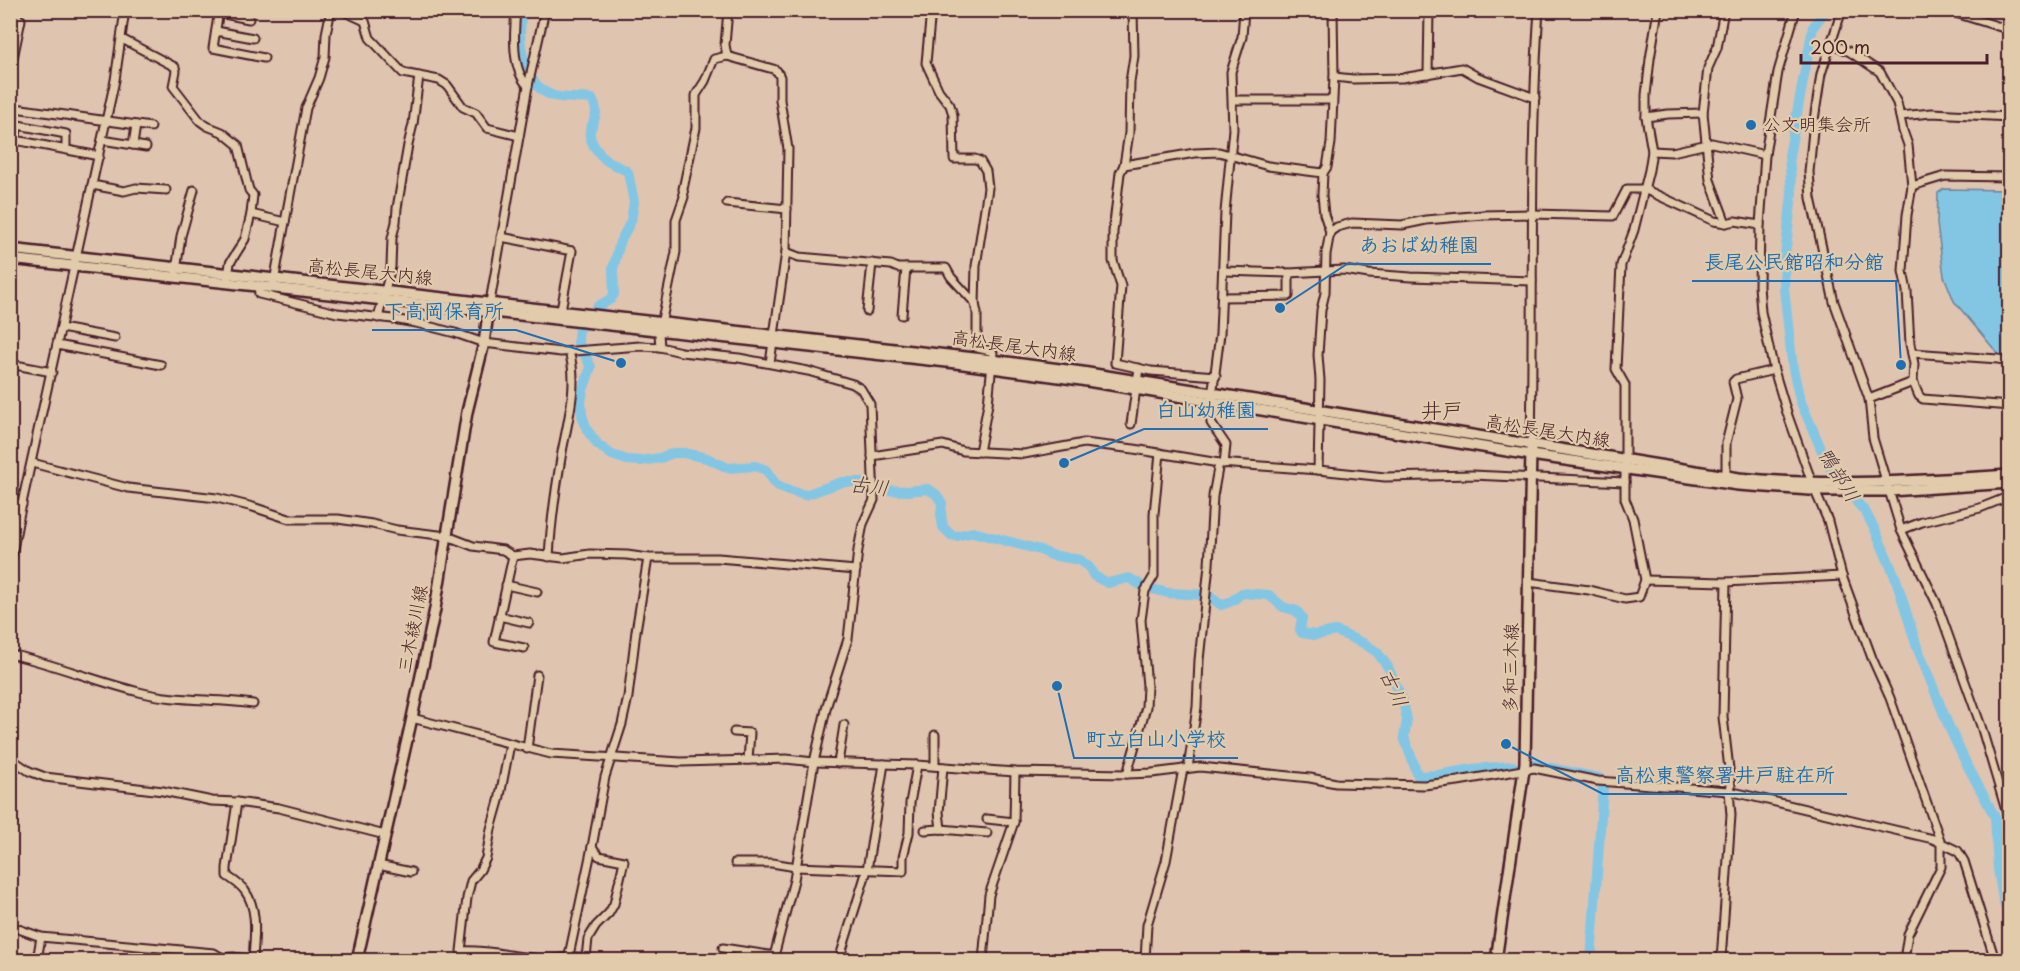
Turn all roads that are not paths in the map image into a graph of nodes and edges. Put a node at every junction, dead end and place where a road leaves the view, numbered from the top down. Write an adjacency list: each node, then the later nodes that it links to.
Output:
1 (18, 10): 29 (street)
2 (125, 10): 25 (street)
3 (331, 10): 67 (street)
4 (341, 10): 31 (street)
5 (516, 10): 33 (street)
6 (545, 10): 33 (street)
7 (728, 10): 27 (street)
8 (931, 10): 88 (street)
9 (1133, 10): 55 (street)
10 (1244, 10): 35 (street)
11 (1333, 10): 32 (street)
12 (1429, 10): 30 (street)
13 (1539, 10): 34 (street)
14 (1658, 10): 40 (street)
15 (1724, 10): 38 (street)
16 (1796, 10): 53 (street)
17 (1842, 10): 26 (street)
18 (1946, 10): 20 (street)
19 (219, 12): 21 (street); 23 (street)
20 (1965, 13): 22 (street)
21 (249, 20)
22 (2010, 30)
23 (216, 31): 24 (street); 28 (street)
24 (253, 38)
25 (122, 39): 42 (street); 65 (street)
26 (1831, 43): 39 (street); 116 (street)
27 (727, 56): 64 (street); 95 (street)
28 (264, 58)
29 (10, 73)
30 (1428, 75): 32 (street); 34 (street)
31 (419, 76): 45 (street); 86 (street)
32 (1334, 77): 36 (street)
33 (529, 85): 45 (street)
34 (1535, 98): 66 (street)
35 (1233, 100): 36 (street); 52 (street)
36 (1332, 100): 56 (street)
37 (15, 108): 42 (street)
38 (1704, 112): 40 (street); 47 (street)
39 (1900, 116): 41 (street); 59 (street)
40 (1646, 117): 51 (street)
41 (2010, 117)
42 (106, 121): 43 (street); 46 (street)
43 (136, 126): 44 (street); 48 (street)
44 (151, 128)
45 (519, 136): 71 (street)
46 (102, 140): 48 (street); 54 (street)
47 (1706, 144): 51 (street); 53 (street); 68 (street)
48 (133, 145): 49 (street)
49 (146, 147)
50 (66, 148): 50 (street); 54 (street)
51 (1652, 151): 60 (street)
52 (1230, 154): 55 (street); 56 (street); 78 (street)
53 (1766, 155): 69 (street)
54 (99, 156): 58 (street)
55 (1124, 165): 109 (street)
56 (1323, 173): 70 (street)
57 (2010, 177): 59 (street)
58 (92, 185): 61 (street); 75 (street)
59 (1912, 186): 103 (street)
60 (1644, 189): 66 (street); 68 (street); 126 (street)
61 (166, 190)
62 (194, 190): 79 (street)
63 (727, 203): 64 (street)
64 (787, 209): 73 (street)
65 (251, 214): 67 (street); 82 (street)
66 (1533, 214): 70 (street); 83 (street)
67 (285, 222): 84 (street)
68 (1726, 223): 69 (street)
69 (1760, 225): 110 (street)
70 (1330, 232): 80 (street)
71 (501, 237): 89 (street); 90 (street)
72 (10, 249): 75 (main road, 高松長尾大内線)
73 (786, 252): 76 (street); 98 (street)
74 (10, 259): 75 (main road, 高松長尾大内線)
75 (75, 261): 79 (main road, 高松長尾大内線); 96 (street)
76 (872, 263): 77 (street); 91 (street)
77 (906, 268): 88 (street); 92 (street)
78 (1224, 271): 81 (street); 87 (street)
79 (176, 272): 82 (main road, 高松長尾大内線)
80 (1326, 272): 81 (street); 83 (street); 118 (street)
81 (1289, 273): 87 (street)
82 (228, 278): 84 (main road, 高松長尾大内線); 85 (main road, 高松長尾大内線)
83 (1532, 281): 120 (street)
84 (273, 283): 85 (main road, 高松長尾大内線); 86 (main road, 高松長尾大内線)
85 (258, 285): 94 (street)
86 (384, 295): 89 (main road, 高松長尾大内線); 94 (street)
87 (1222, 297): 112 (street)
88 (975, 303): 107 (street)
89 (489, 307): 90 (main road, 高松長尾大内線); 93 (main road, 高松長尾大内線); 99 (main road, 三木綾川線)
90 (561, 310): 93 (main road, 高松長尾大内線)
91 (867, 311)
92 (903, 315)
93 (582, 317): 95 (main road, 高松長尾大内線)
94 (378, 318): 99 (street)
95 (661, 326): 98 (main road, 高松長尾大内線); 101 (street)
96 (61, 328): 97 (street); 100 (street)
97 (115, 338)
98 (774, 338): 105 (street); 107 (main road, 高松長尾大内線)
99 (484, 343): 102 (street); 139 (main road, 三木綾川線)
100 (57, 345): 108 (street); 111 (street)
101 (660, 347): 102 (street); 105 (street)
102 (569, 352): 141 (street)
103 (1912, 353): 104 (street); 113 (street)
104 (2010, 362)
105 (770, 363): 123 (street)
106 (10, 364): 111 (street)
107 (992, 364): 114 (main road, 高松長尾大内線); 121 (street)
108 (161, 365)
109 (1138, 368): 112 (street); 114 (street)
110 (1774, 370): 130 (street); 133 (street)
111 (52, 372): 124 (street)
112 (1216, 376): 115 (street)
113 (1913, 382): 116 (street); 117 (street)
114 (1137, 385): 115 (main road, 高松長尾大内線); 119 (street)
115 (1214, 398): 118 (main road, 高松長尾大内線); 118 (main road, 高松長尾大内線); 125 (street)
116 (1869, 399): 134 (street)
117 (2010, 406)
118 (1319, 415): 120 (main road, 高松長尾大内線); 127 (street)
119 (1131, 424)
120 (1531, 450): 126 (main road, 高松長尾大内線); 129 (main road, 多和三木線)
121 (980, 452): 122 (street); 123 (street)
122 (1160, 453): 125 (street); 174 (street)
123 (872, 456): 144 (street)
124 (32, 463): 137 (street); 139 (street)
125 (1221, 463): 127 (street); 171 (street)
126 (1625, 465): 130 (main road, 高松長尾大内線); 131 (street)
127 (1317, 470): 129 (street)
128 (2010, 475): 134 (main road, 高松長尾大内線)
129 (1531, 477): 131 (street); 147 (main road, 多和三木線)
130 (1726, 480): 133 (main road, 高松長尾大内線)
131 (1625, 482): 146 (street)
132 (2010, 483): 134 (main road, 高松長尾大内線)
133 (1818, 487): 134 (main road, 高松長尾大内線); 145 (street)
134 (1887, 487): 138 (street)
135 (2010, 496): 138 (street)
136 (10, 502): 137 (street)
137 (22, 505): 143 (street)
138 (1901, 530): 179 (street)
139 (447, 536): 140 (street); 157 (main road, 三木綾川線)
140 (513, 556): 141 (street); 149 (street)
141 (549, 557): 142 (street)
142 (648, 558): 144 (street); 164 (street)
143 (10, 566)
144 (856, 570): 166 (street)
145 (1842, 576): 148 (street); 184 (street)
146 (1645, 580): 147 (street); 148 (street)
147 (1528, 582): 172 (main road, 多和三木線)
148 (1726, 582): 175 (street)
149 (506, 585): 150 (street); 151 (street)
150 (537, 592)
151 (500, 616): 152 (street); 153 (street)
152 (529, 622)
153 (524, 648)
154 (10, 654): 156 (street)
155 (537, 675): 162 (street)
156 (253, 704)
157 (412, 718): 161 (street); 183 (main road, 三木綾川線)
158 (844, 726): 167 (street)
159 (734, 732): 165 (street)
160 (933, 735): 170 (street)
161 (510, 744): 162 (street); 197 (street)
162 (527, 748): 164 (street)
163 (10, 758): 176 (street)
164 (611, 758): 165 (street); 185 (street)
165 (748, 760): 166 (street)
166 (814, 762): 167 (street); 188 (street)
167 (838, 763): 168 (street)
168 (884, 764): 169 (street); 189 (street)
169 (917, 765): 170 (street); 189 (street)
170 (939, 766): 173 (street); 181 (street)
171 (1185, 768): 172 (street); 174 (street); 203 (street)
172 (1524, 769): 175 (street); 204 (main road, 多和三木線)
173 (1015, 772): 174 (street); 178 (street)
174 (1127, 774)
175 (1729, 790): 184 (street); 205 (street)
176 (237, 802): 183 (street); 196 (street)
177 (987, 819): 178 (street)
178 (1014, 822): 202 (street)
179 (2010, 824)
180 (925, 830): 181 (street)
181 (941, 830): 182 (street)
182 (987, 833)
183 (385, 835): 187 (main road, 三木綾川線)
184 (1941, 843): 206 (street); 207 (street)
185 (592, 847): 197 (street); 198 (street)
186 (735, 863): 188 (street)
187 (378, 865): 190 (street); 199 (main road, 三木綾川線)
188 (796, 867): 189 (street); 195 (street)
189 (867, 870): 201 (street)
190 (411, 872)
191 (10, 926): 192 (street)
192 (41, 937): 194 (street); 196 (street)
193 (723, 948): 195 (street)
194 (38, 957)
195 (774, 958)
196 (224, 959)
197 (568, 959): 198 (street)
198 (587, 959): 200 (street)
199 (357, 960)
200 (598, 960)
201 (839, 960)
202 (983, 960)
203 (1145, 960)
204 (1496, 960)
205 (1721, 960)
206 (1904, 960)
207 (1995, 960)

